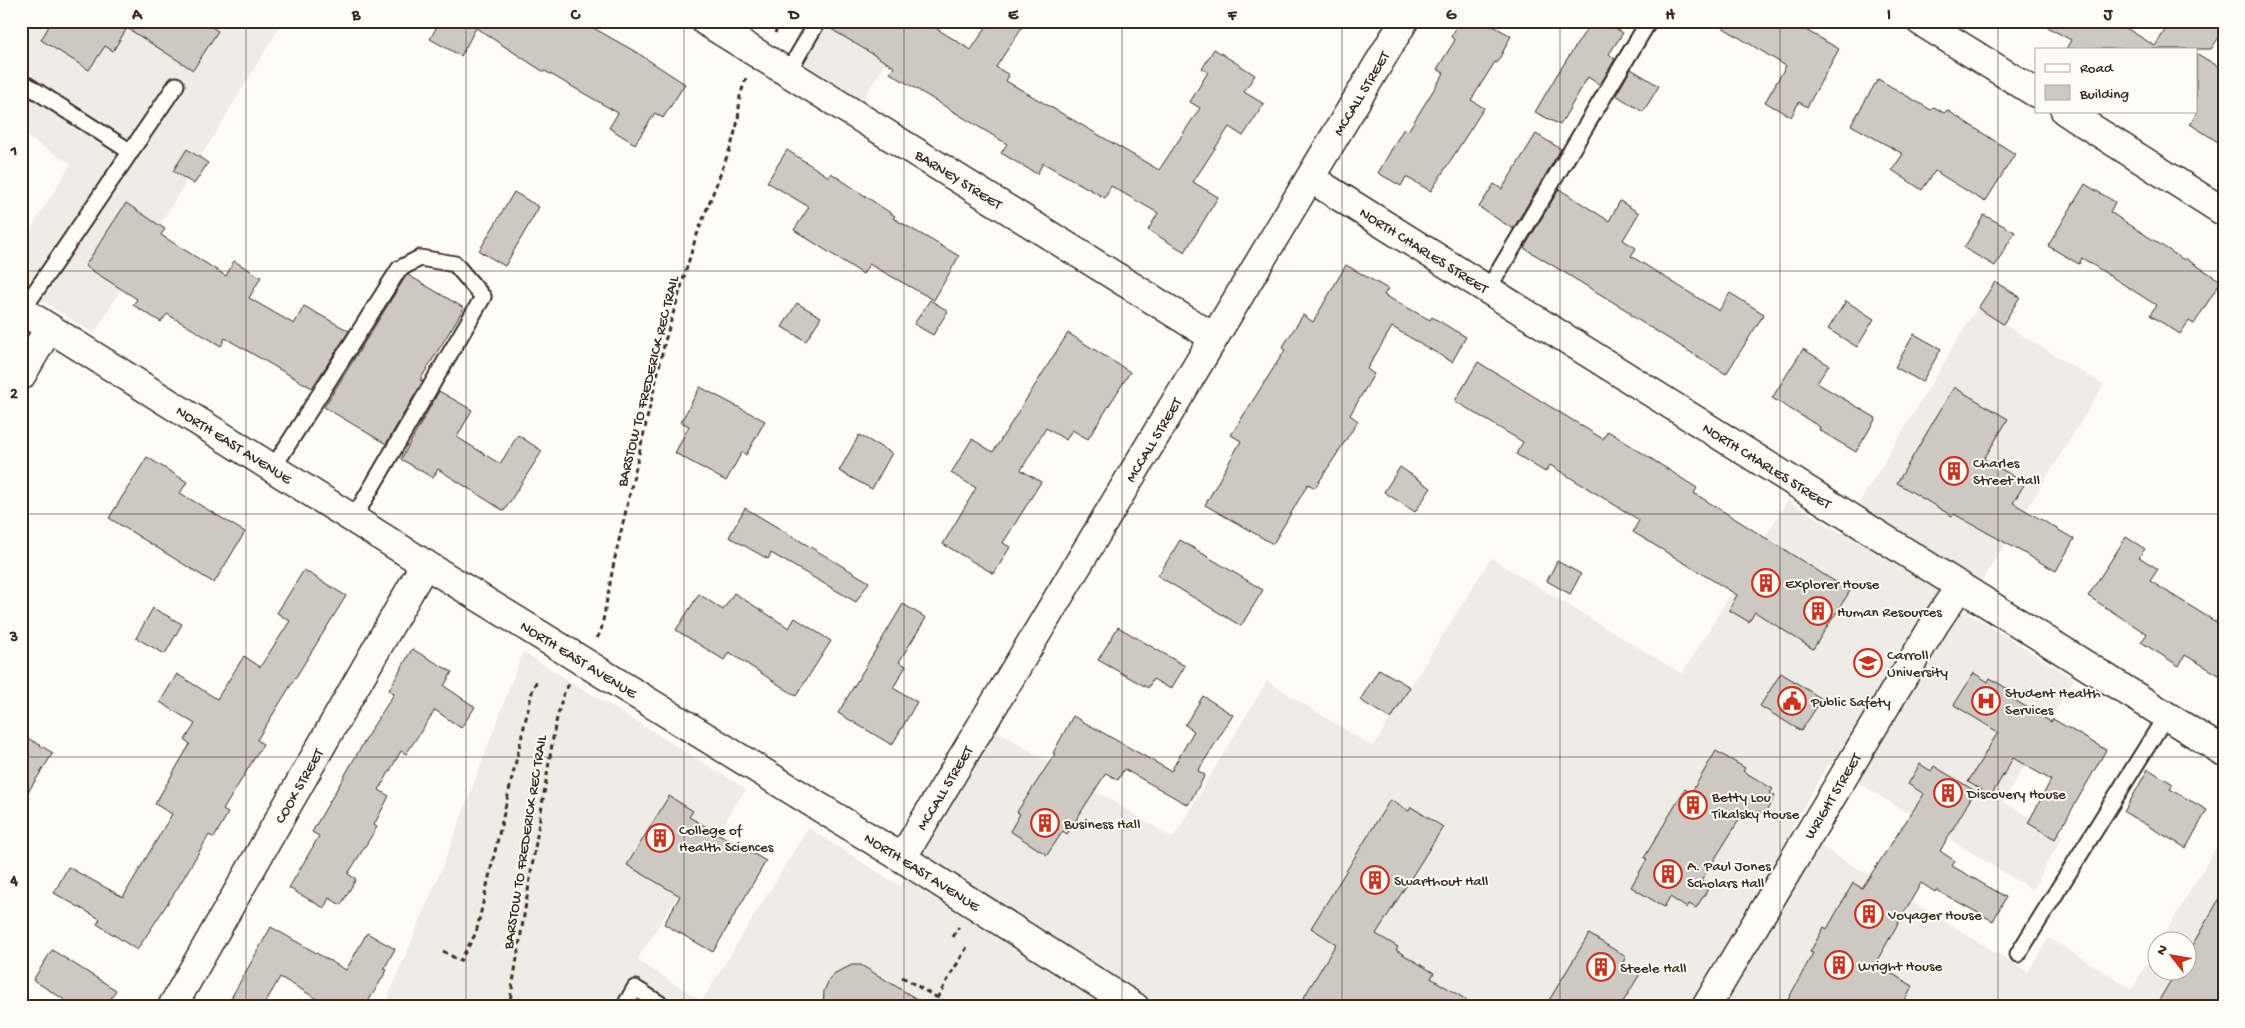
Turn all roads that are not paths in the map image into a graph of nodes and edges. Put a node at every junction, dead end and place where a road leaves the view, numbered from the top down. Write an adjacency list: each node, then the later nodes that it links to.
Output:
1 (706, 21): 6 (street, BARNEY STREET)
2 (818, 21): 6 (lane)
3 (1404, 21): 12 (street, MCCALL STREET)
4 (1649, 21): 14 (lane)
5 (1920, 21): 9 (street)
6 (788, 72): 17 (street, BARNEY STREET)
7 (26, 85): 11 (lane)
8 (176, 85): 11 (lane)
9 (2035, 92)
10 (2067, 112): 13 (street)
11 (131, 152): 15 (lane)
12 (1310, 178): 14 (street, NORTH CHARLES STREET); 17 (street, MCCALL STREET)
13 (2224, 212)
14 (1488, 288): 22 (street, NORTH CHARLES STREET)
15 (22, 311): 16 (street, NORTH EAST AVENUE)
16 (49, 328): 18 (street); 19 (street, NORTH EAST AVENUE)
17 (1212, 337): 25 (street, MCCALL STREET)
18 (21, 376)
19 (273, 468): 20 (street, NORTH EAST AVENUE); 20 (lane)
20 (353, 518): 21 (street, NORTH EAST AVENUE)
21 (425, 564): 25 (street, NORTH EAST AVENUE); 27 (street, COOK STREET)
22 (1960, 586): 23 (street, NORTH CHARLES STREET); 31 (street, WRIGHT STREET)
23 (2166, 716): 24 (street, NORTH CHARLES STREET); 26 (lane)
24 (2224, 752)
25 (902, 858): 30 (street, NORTH EAST AVENUE)
26 (2018, 954)
27 (172, 1007)
28 (624, 1007): 29 (lane)
29 (665, 1007)
30 (1135, 1007)
31 (1706, 1007)

